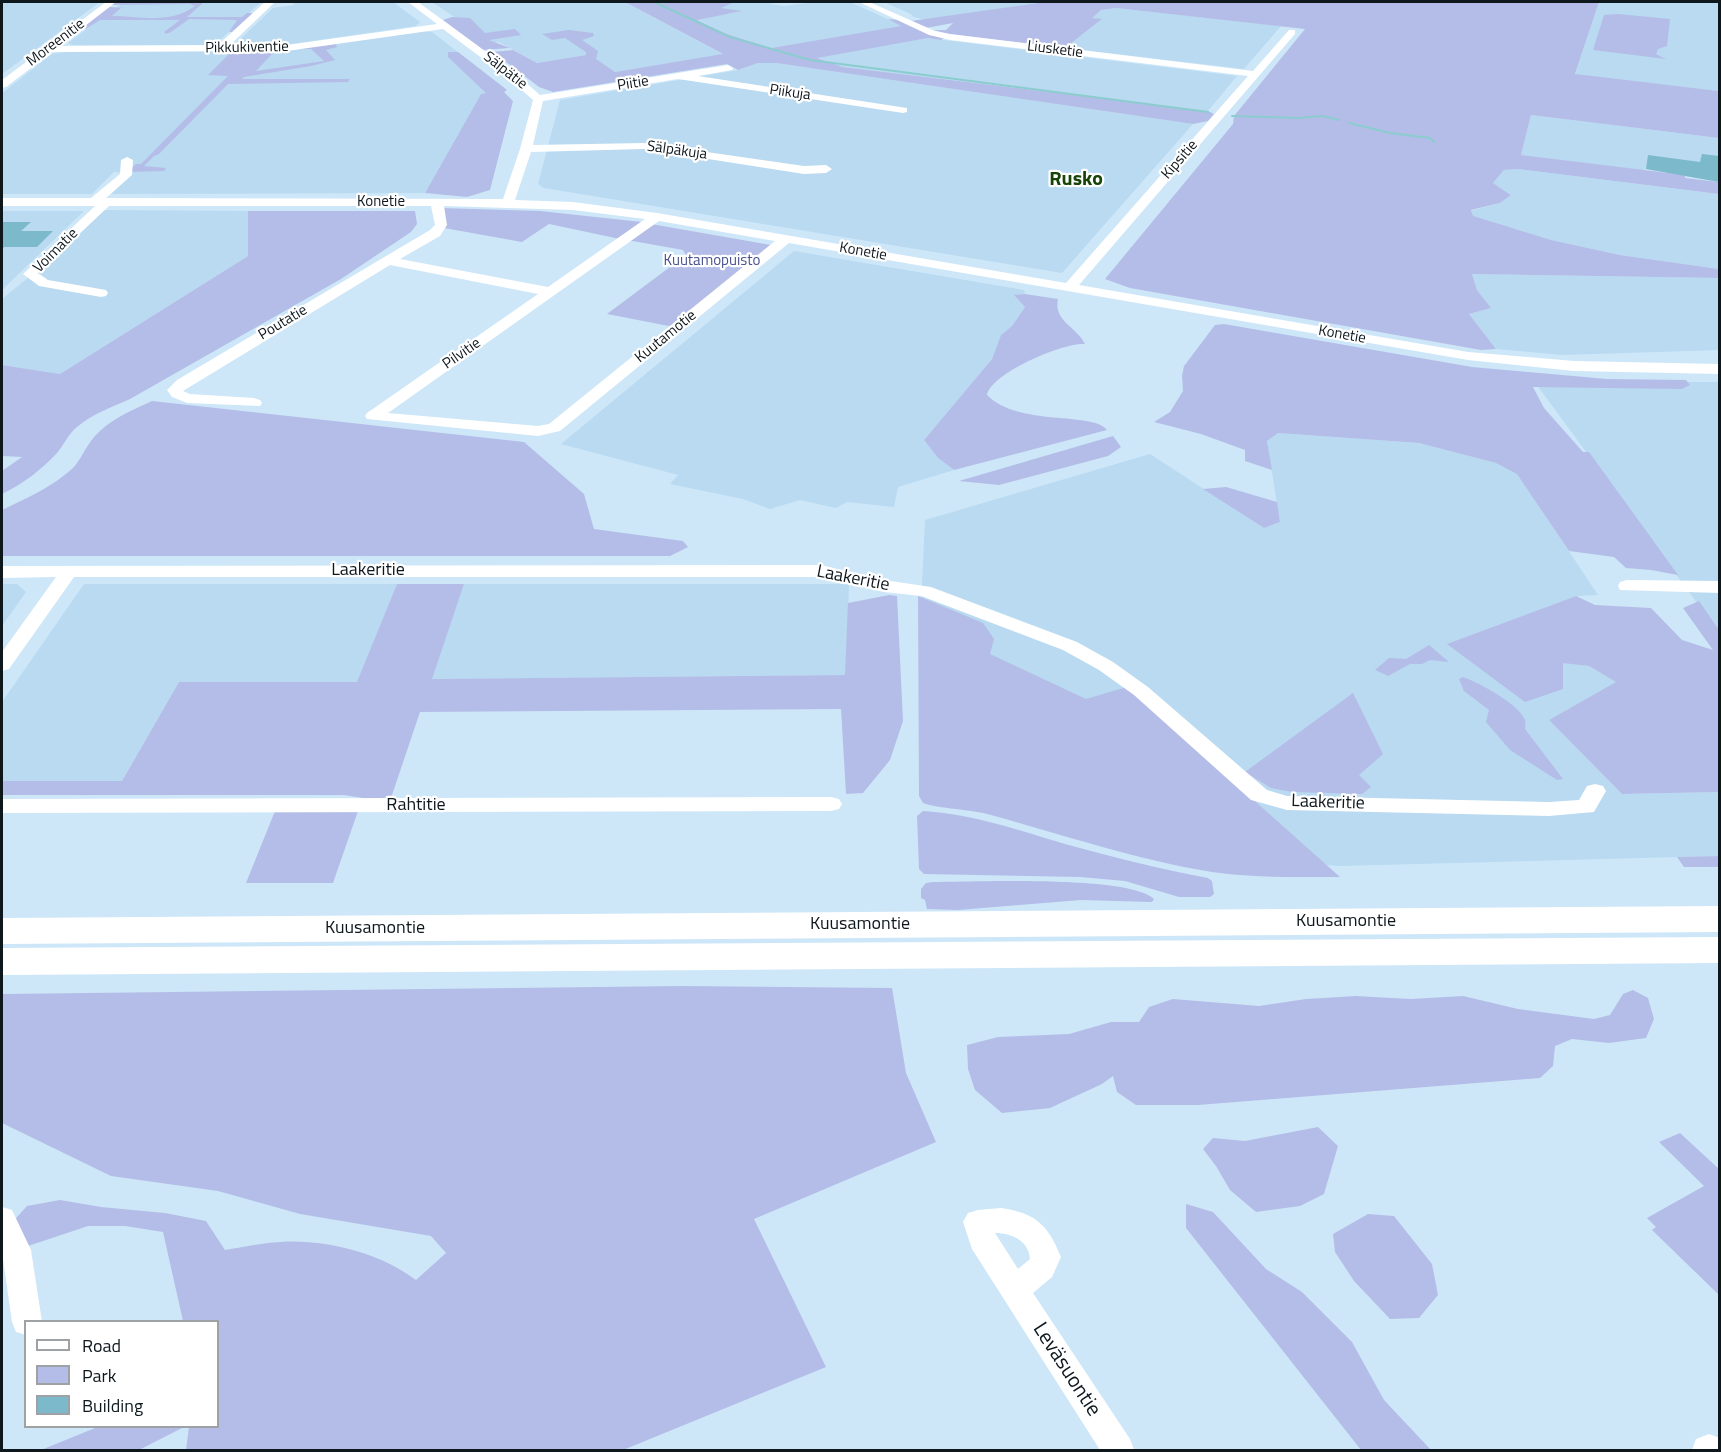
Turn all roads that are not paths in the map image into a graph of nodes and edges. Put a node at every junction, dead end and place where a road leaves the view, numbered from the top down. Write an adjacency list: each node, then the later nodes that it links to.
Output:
1 (111, 2): 7 (street, Moreenitie)
2 (270, 2): 8 (street)
3 (413, 2): 5 (street, Sälpätie)
4 (863, 2): 10 (street, Liusketie)
5 (445, 26): 8 (street, Pikkukiventie); 13 (street, Sälpätie)
6 (1292, 32): 10 (street, Kipsitie)
7 (49, 49): 8 (street, Pikkukiventie); 12 (street, Moreenitie)
8 (220, 49)
9 (728, 68): 11 (street, Piitie)
10 (1254, 74): 25 (street, Kipsitie)
11 (677, 76): 13 (street, Piitie); 14 (street, Piikuja)
12 (2, 85)
13 (538, 99): 15 (street, Sälpätie)
14 (903, 110)
15 (526, 149): 17 (street, Sälpäkuja); 21 (street, Sälpätie)
16 (127, 160): 20 (street)
17 (826, 169)
18 (437, 201): 20 (street, Konetie); 21 (street, Konetie); 24 (street, Poutatie)
19 (2, 202): 20 (street, Konetie)
20 (100, 202): 27 (street, Voimatie)
21 (508, 202): 22 (street, Konetie)
22 (657, 217): 23 (street, Konetie); 26 (street, Pilvitie)
23 (786, 239): 25 (street, Konetie); 30 (street, Kuutamotie)
24 (389, 261): 26 (street); 29 (street, Poutatie)
25 (1069, 288): 28 (street, Konetie)
26 (550, 292): 30 (street, Pilvitie)
27 (101, 293)
28 (1719, 369)
29 (254, 403)
30 (373, 416)
31 (2, 572): 32 (street, Laakeritie)
32 (69, 572): 35 (street); 36 (street, Laakeritie)
33 (1627, 586): 34 (street)
34 (1719, 587)
35 (2, 665)
36 (1595, 791)
37 (831, 804): 38 (street, Rahtitie)
38 (2, 806)
39 (1719, 919): 40 (highway, Kuusamontie)
40 (2, 931)
41 (1719, 950): 42 (highway, Kuusamontie)
42 (2, 962)
43 (2, 1219): 45 (street)
44 (1014, 1290): 46 (street, Leväsuontie)
45 (27, 1320)
46 (1118, 1450)

